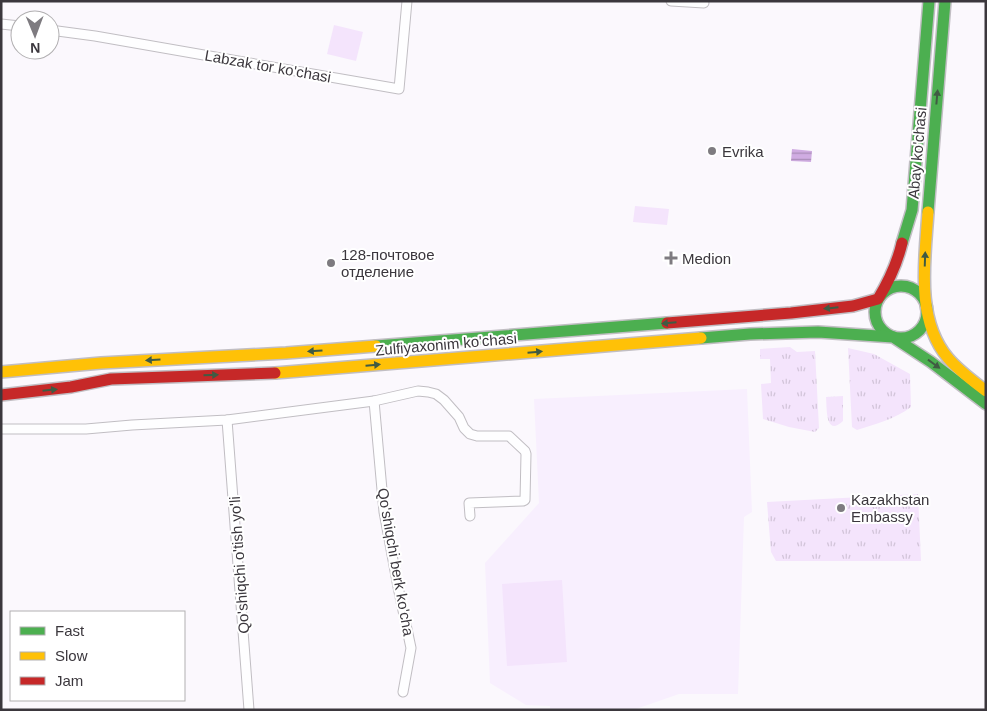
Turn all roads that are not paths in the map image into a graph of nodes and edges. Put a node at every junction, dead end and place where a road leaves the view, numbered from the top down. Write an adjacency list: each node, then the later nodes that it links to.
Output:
1 (407, 1): 6 (street, Labzak tor ko'chasi)
2 (671, 1): 5 (street)
3 (929, 1): 7 (main road, Abay ko'chasi)
4 (945, 1): 8 (main road, Abay ko'chasi)
5 (704, 3)
6 (60, 31)
7 (926, 40): 8 (main road); 9 (main road, Abay ko'chasi)
8 (942, 40): 10 (main road, Abay ko'chasi, one-way to 8)
9 (878, 299): 10 (main road); 11 (main road); 12 (main road, Zulfiyaxonim ko'chasi, one-way to 12)
10 (926, 308): 11 (main road); 13 (main road)
11 (893, 337): 14 (main road, Zulfiyaxonim ko'chasi, one-way to 11); 16 (main road, one-way to 16)
12 (4, 371)
13 (986, 391)
14 (1, 395)
15 (374, 401): 17 (street); 19 (street); 20 (street, Qo'shiqchi berk ko'cha)
16 (986, 404)
17 (227, 420): 18 (street); 21 (street, Qo'shiqchi o'tish yo'li)
18 (1, 429)
19 (470, 516)
20 (403, 692)
21 (249, 710)

